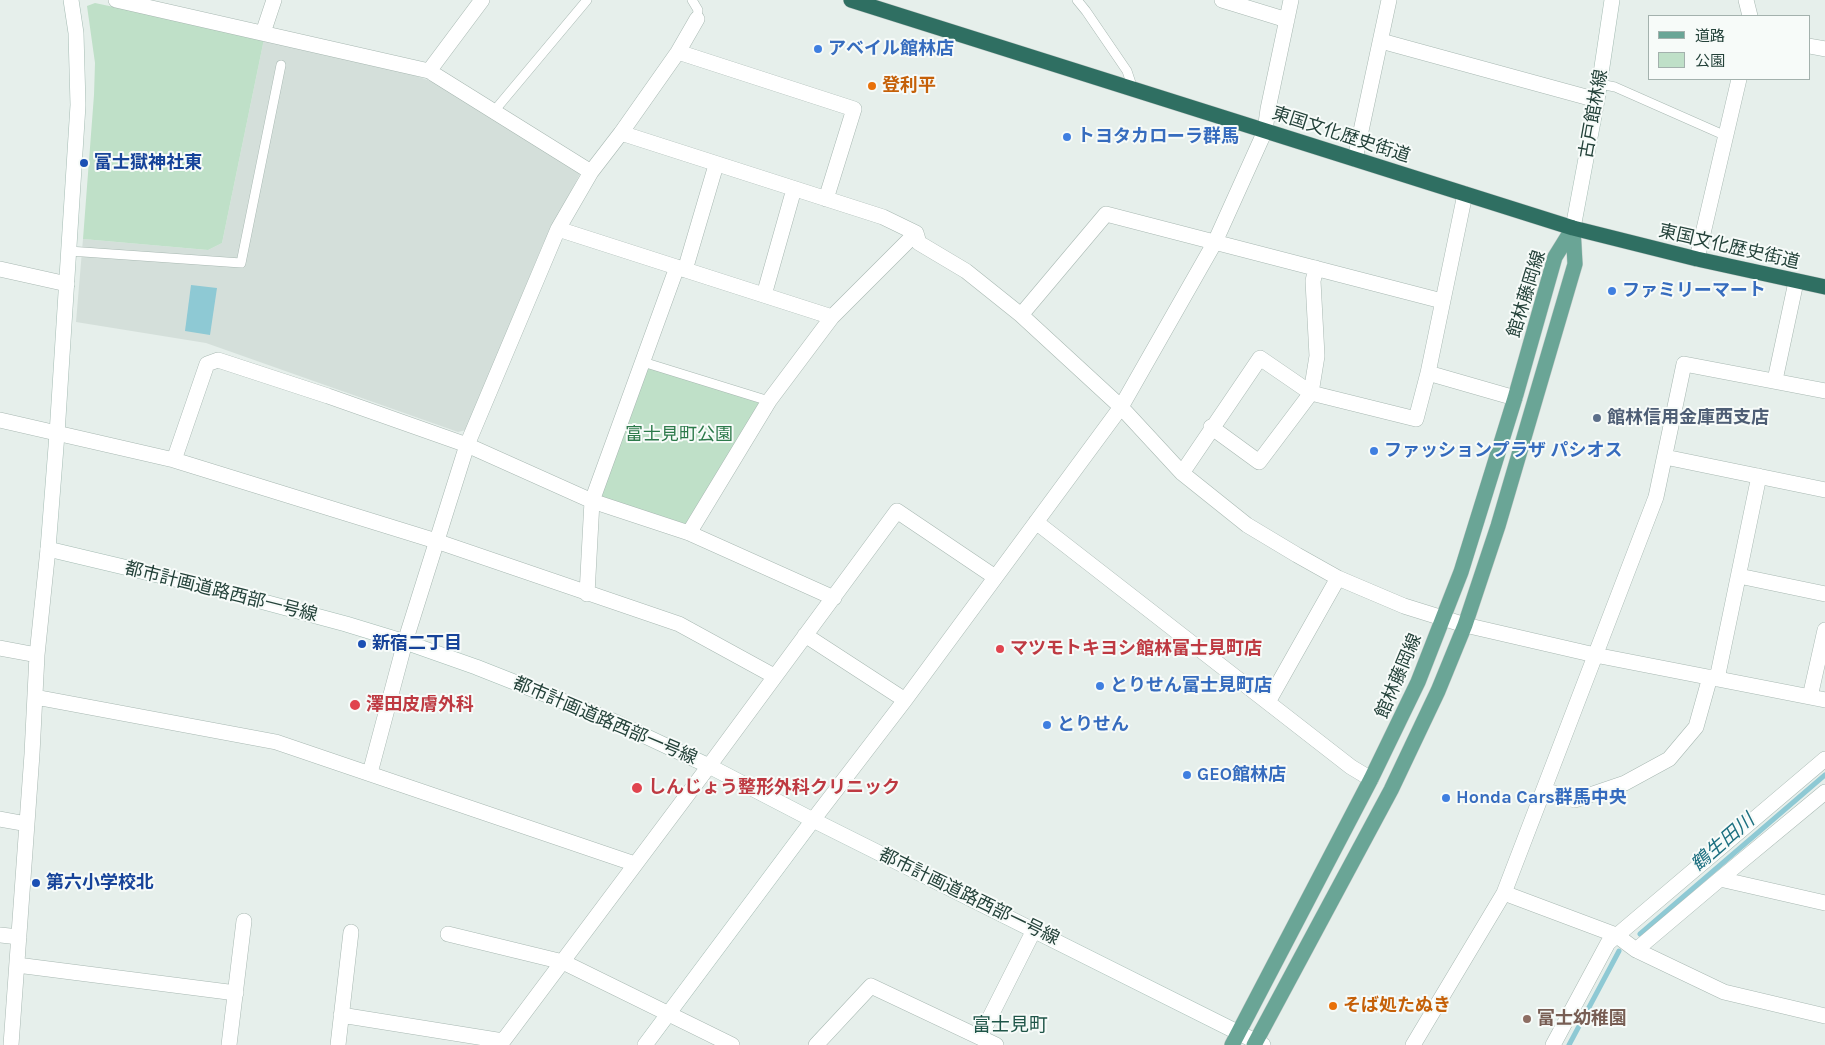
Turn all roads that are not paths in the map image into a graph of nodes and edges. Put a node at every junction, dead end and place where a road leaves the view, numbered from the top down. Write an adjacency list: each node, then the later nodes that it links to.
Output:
1 (71, 0): 42 (street)
2 (116, 0): 17 (street)
3 (274, 0): 17 (street)
4 (482, 0): 23 (street)
5 (587, 0): 28 (lane)
6 (692, 0): 15 (lane)
7 (851, 0): 26 (highway, 東国文化歴史街道)
8 (1077, 0): 26 (lane)
9 (1225, 0): 16 (street)
10 (1291, 0): 16 (street)
11 (1389, 0): 18 (street)
12 (1612, 0): 25 (street, 古戸館林線)
13 (1746, 0): 14 (street)
14 (1750, 15)
15 (697, 19): 21 (street)
16 (1287, 20): 29 (street)
17 (263, 33): 23 (street)
18 (1382, 41): 27 (street); 32 (street)
19 (1810, 46): 20 (street)
20 (1825, 49)
21 (678, 52): 30 (street); 37 (street)
22 (281, 65): 42 (lane)
23 (429, 71): 28 (street)
24 (1739, 80): 31 (street)
25 (1600, 84): 27 (street, 古戸館林線); 31 (lane)
26 (1133, 89): 29 (highway, 東国文化歴史街道)
27 (1597, 100): 38 (street, 古戸館林線)
28 (495, 110): 34 (street)
29 (1266, 131): 32 (highway, 東国文化歴史街道); 41 (street)
30 (621, 133): 33 (street); 34 (street)
31 (1726, 136): 43 (street)
32 (1355, 159): 36 (highway, 東国文化歴史街道)
33 (716, 165): 35 (street); 44 (street)
34 (591, 172): 39 (street)
35 (794, 189): 37 (street); 50 (street)
36 (1465, 194): 38 (highway, 東国文化歴史街道); 51 (street)
37 (826, 199): 40 (street)
38 (1573, 228): 43 (highway, 東国文化歴史街道); 59 (main road, 館林藤岡線); 83 (main road, 館林藤岡線)
39 (558, 229): 44 (street); 65 (street)
40 (916, 233): 52 (street); 53 (street)
41 (1215, 242): 45 (street); 52 (street); 61 (street)
42 (69, 251): 48 (street)
43 (1696, 260): 47 (highway, 東国文化歴史街道)
44 (681, 268): 50 (street); 54 (street)
45 (1316, 268): 51 (street); 58 (street)
46 (0, 269): 48 (street)
47 (1796, 282): 49 (highway, 東国文化歴史街道); 56 (street)
48 (67, 284): 64 (street)
49 (1825, 287)
50 (764, 295): 53 (street)
51 (1442, 301): 55 (street)
52 (1021, 315): 61 (street)
53 (832, 317): 60 (street)
54 (643, 362): 60 (lane); 71 (street)
55 (1428, 373): 58 (street); 59 (street)
56 (1775, 380): 57 (street); 66 (street)
57 (1825, 391)
58 (1311, 393): 63 (street); 63 (street)
59 (1515, 398): 82 (main road, 館林藤岡線)
60 (769, 401): 73 (street)
61 (1121, 407): 68 (street); 72 (street)
62 (0, 420): 64 (street)
63 (1211, 427): 68 (street)
64 (57, 434): 67 (street); 75 (street)
65 (467, 445): 67 (street); 71 (street); 74 (street)
66 (1664, 457): 69 (street); 89 (street)
67 (174, 460): 74 (street)
68 (1182, 473): 78 (street)
69 (1759, 476): 70 (street); 76 (street)
70 (1825, 490)
71 (592, 501): 73 (street); 79 (street)
72 (1036, 522): 77 (street); 95 (street)
73 (689, 533): 81 (street)
74 (436, 541): 79 (street); 86 (street)
75 (48, 549): 86 (street, 都市計画道路西部一号線); 88 (street)
76 (1739, 576): 80 (street); 91 (street)
77 (995, 577): 81 (street); 94 (street)
78 (1338, 578): 82 (street); 95 (street)
79 (587, 594): 90 (street)
80 (1825, 594)
81 (834, 598): 85 (street)
82 (1444, 618): 83 (street); 99 (main road, 館林藤岡線)
83 (1465, 625): 89 (street); 126 (main road, 館林藤岡線)
84 (1825, 630): 93 (street)
85 (805, 635): 90 (street); 94 (street)
86 (405, 642): 97 (street, 都市計画道路西部一号線); 98 (street)
87 (0, 648): 88 (street)
88 (37, 654): 92 (street)
89 (1595, 655): 91 (street); 100 (street)
90 (774, 676): 97 (street)
91 (1713, 678): 93 (street); 100 (street)
92 (35, 698): 98 (street); 104 (street)
93 (1818, 699)
94 (905, 700): 103 (street)
95 (1268, 702): 99 (street)
96 (1825, 759): 114 (street)
97 (709, 766): 103 (street, 都市計画道路西部一号線); 105 (street)
98 (370, 773): 105 (street)
99 (1372, 779): 125 (main road, 館林藤岡線)
100 (1544, 790): 107 (street)
101 (1825, 792): 106 (street)
102 (0, 819): 104 (street)
103 (813, 820): 110 (street, 都市計画道路西部一号線); 120 (street)
104 (27, 824): 115 (street)
105 (635, 864): 117 (street)
106 (1720, 878): 108 (street); 116 (street)
107 (1504, 893): 114 (street); 134 (street)
108 (1825, 903)
109 (244, 921): 119 (street)
110 (1034, 930): 124 (street); 125 (street, 都市計画道路西部一号線)
111 (351, 932): 122 (street)
112 (448, 934): 117 (street)
113 (0, 935): 115 (street)
114 (1616, 935): 116 (street); 135 (street)
115 (19, 937): 118 (street)
116 (1636, 950): 123 (street)
117 (563, 962): 120 (street); 122 (street)
118 (17, 965): 119 (street); 121 (street)
119 (236, 993): 128 (street)
120 (667, 1014): 130 (street); 131 (street)
121 (6, 1015): 127 (street)
122 (342, 1015): 129 (street)
123 (1825, 1016)
124 (980, 1037): 132 (street); 133 (street)
125 (1235, 1039): 126 (street, 都市計画道路西部一号線)
126 (1258, 1044)
127 (10, 1045)
128 (229, 1045)
129 (338, 1045)
130 (644, 1045)
131 (732, 1045)
132 (816, 1045)
133 (996, 1045)
134 (1412, 1045)
135 (1553, 1045)

